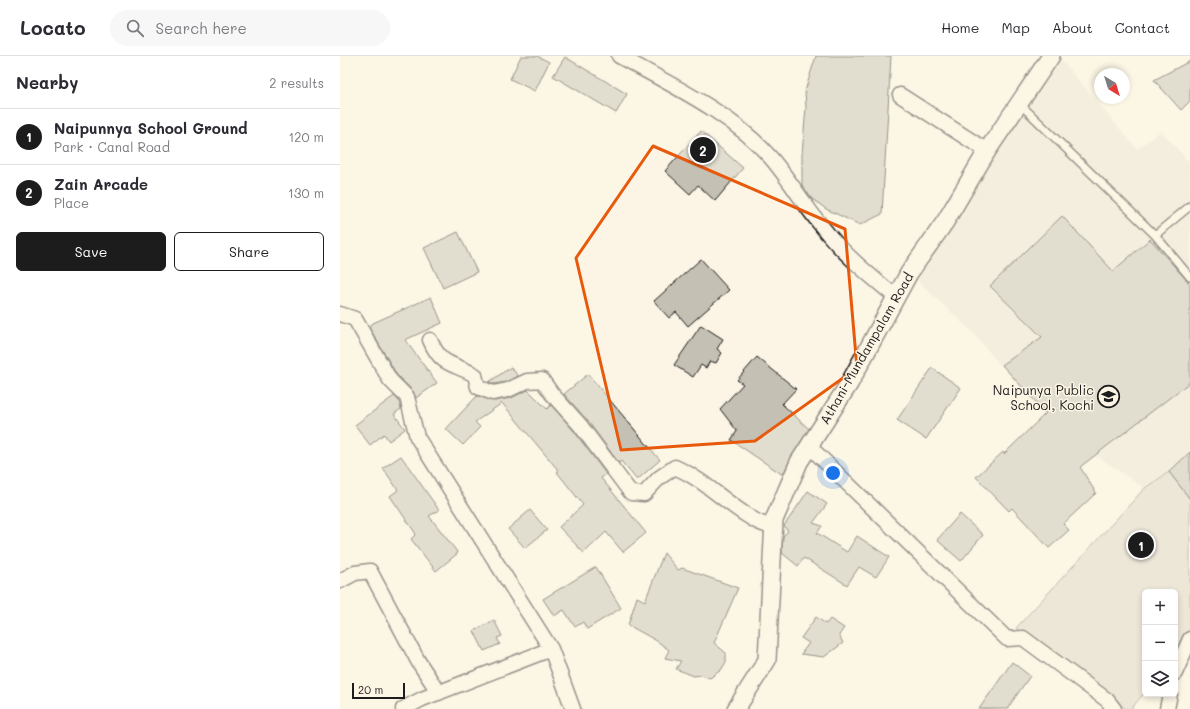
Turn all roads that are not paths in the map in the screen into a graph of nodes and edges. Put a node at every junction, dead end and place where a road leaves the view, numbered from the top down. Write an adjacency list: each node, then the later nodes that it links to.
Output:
1 (619, 56): 9 (street)
2 (1052, 56): 4 (street, Athani-Mundampalam Road)
3 (900, 95): 5 (street)
4 (1020, 104): 5 (street, Athani-Mundampalam Road); 7 (lane)
5 (987, 151): 9 (street, Athani-Mundampalam Road)
6 (1190, 206): 7 (lane)
7 (1155, 235): 8 (lane)
8 (1190, 277)
9 (896, 297): 12 (street, Athani-Mundampalam Road)
10 (340, 314): 16 (street)
11 (430, 340): 13 (street)
12 (809, 446): 13 (street, Athani-Mundampalam Road); 23 (street)
13 (774, 528): 22 (street, Athani-Mundampalam Road)
14 (340, 581): 18 (street)
15 (1190, 639): 17 (street)
16 (551, 649): 18 (street); 21 (street)
17 (1178, 666)
18 (439, 693): 20 (street)
19 (1169, 697): 24 (street)
20 (403, 709)
21 (573, 709)
22 (736, 709)
23 (1114, 709)
24 (1167, 709)

